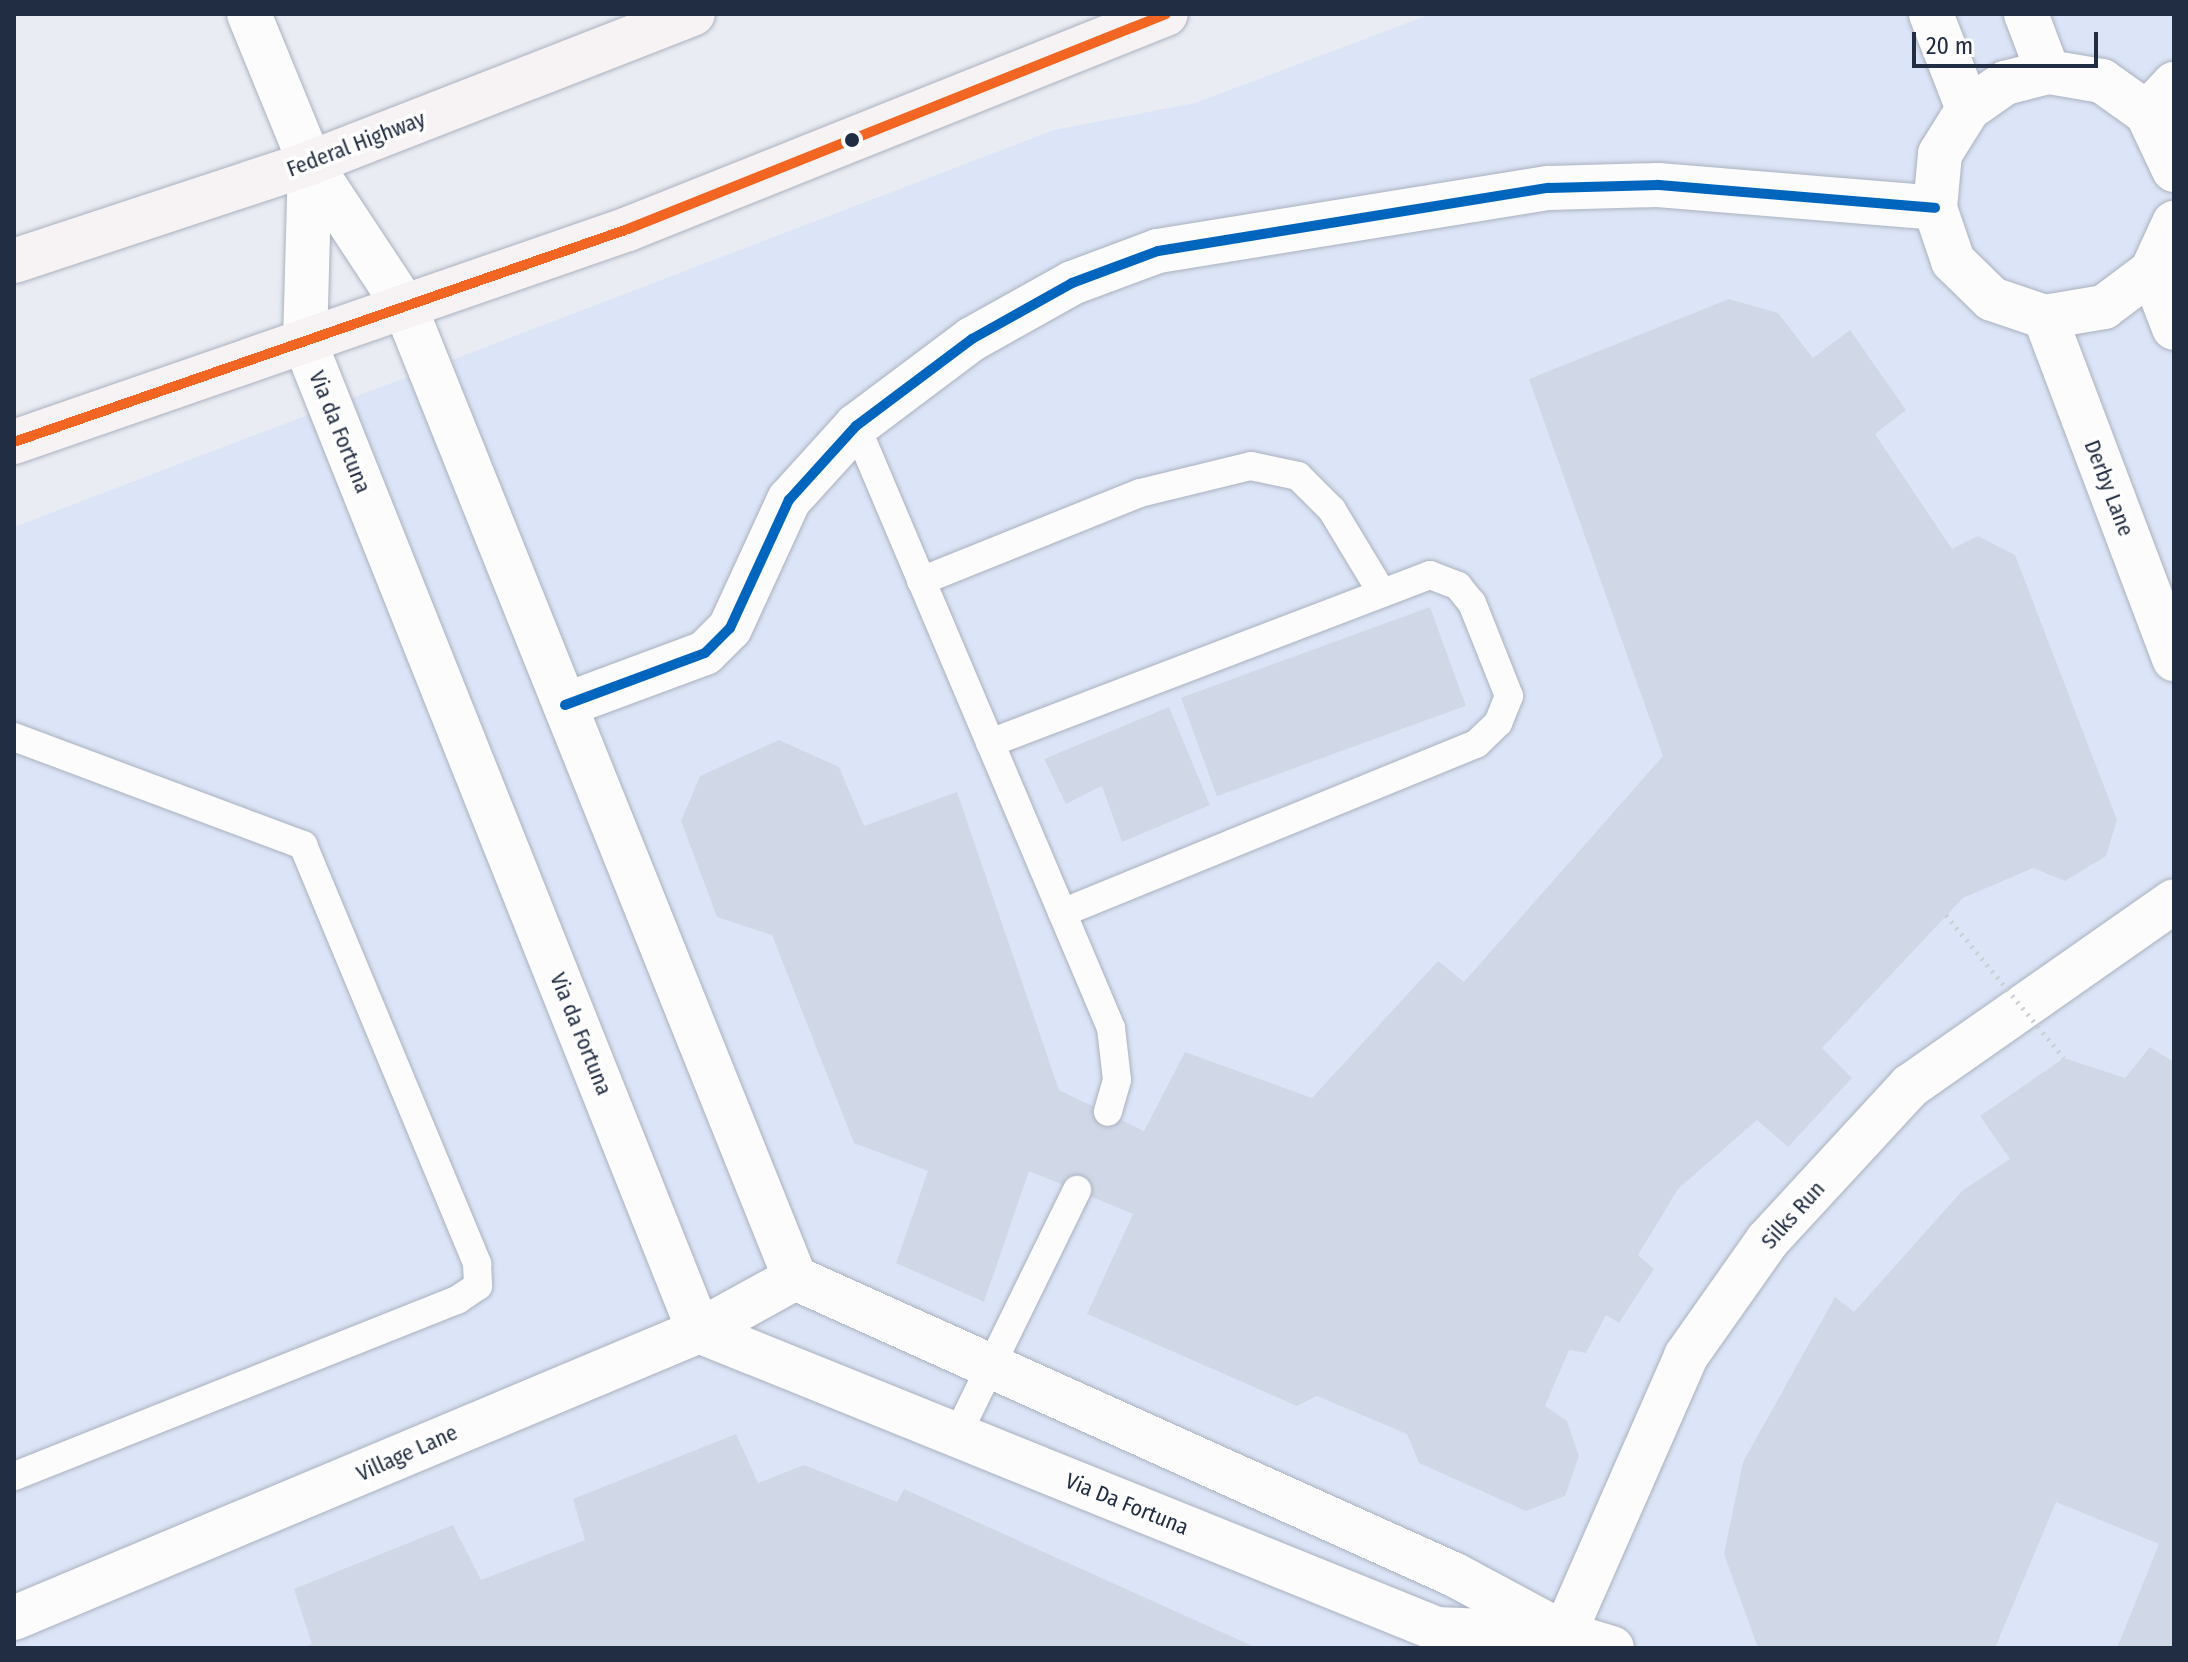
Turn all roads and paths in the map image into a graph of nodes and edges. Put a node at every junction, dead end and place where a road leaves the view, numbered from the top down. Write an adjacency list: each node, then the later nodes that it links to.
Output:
1 (249, 14): 9 (street)
2 (693, 14): 9 (main road, Federal Highway)
3 (1166, 14): 15 (main road)
4 (1931, 14): 8 (street)
5 (2026, 14): 6 (street)
6 (2048, 72): 7 (street); 8 (street)
7 (2160, 98): 10 (street)
8 (1968, 109): 11 (street)
9 (310, 163): 13 (main road, Federal Highway); 15 (street); 18 (street, Via da Fortuna)
10 (2174, 170)
11 (1935, 208): 16 (street); 19 (street)
12 (2174, 223): 14 (street)
13 (14, 261)
14 (2152, 271): 16 (street); 17 (street)
15 (405, 307): 18 (main road); 24 (street)
16 (2045, 317): 23 (street, Derby Lane)
17 (2174, 328)
18 (305, 343): 20 (main road); 34 (street, Via da Fortuna)
19 (856, 426): 21 (lane); 24 (street)
20 (14, 442)
21 (921, 581): 22 (lane); 26 (lane)
22 (1382, 593): 26 (lane); 28 (lane)
23 (2174, 659)
24 (565, 705): 33 (street)
25 (14, 737): 37 (lane)
26 (990, 743): 28 (lane)
27 (2174, 901): 39 (street, Silks Run)
28 (1062, 913): 31 (lane)
29 (1946, 915): 30 (path, bridge)
30 (2064, 1058)
31 (1108, 1112)
32 (1077, 1190): 35 (lane)
33 (795, 1278): 34 (street, Village Lane); 35 (street, Via Da Fortuna)
34 (699, 1331): 36 (street, Via Da Fortuna); 38 (street, Village Lane)
35 (990, 1367): 36 (lane); 39 (street, Via Da Fortuna)
36 (957, 1435): 39 (street, Via Da Fortuna)
37 (14, 1476)
38 (14, 1618)
39 (1561, 1641): 40 (street, Via Da Fortuna)
40 (1612, 1648)

